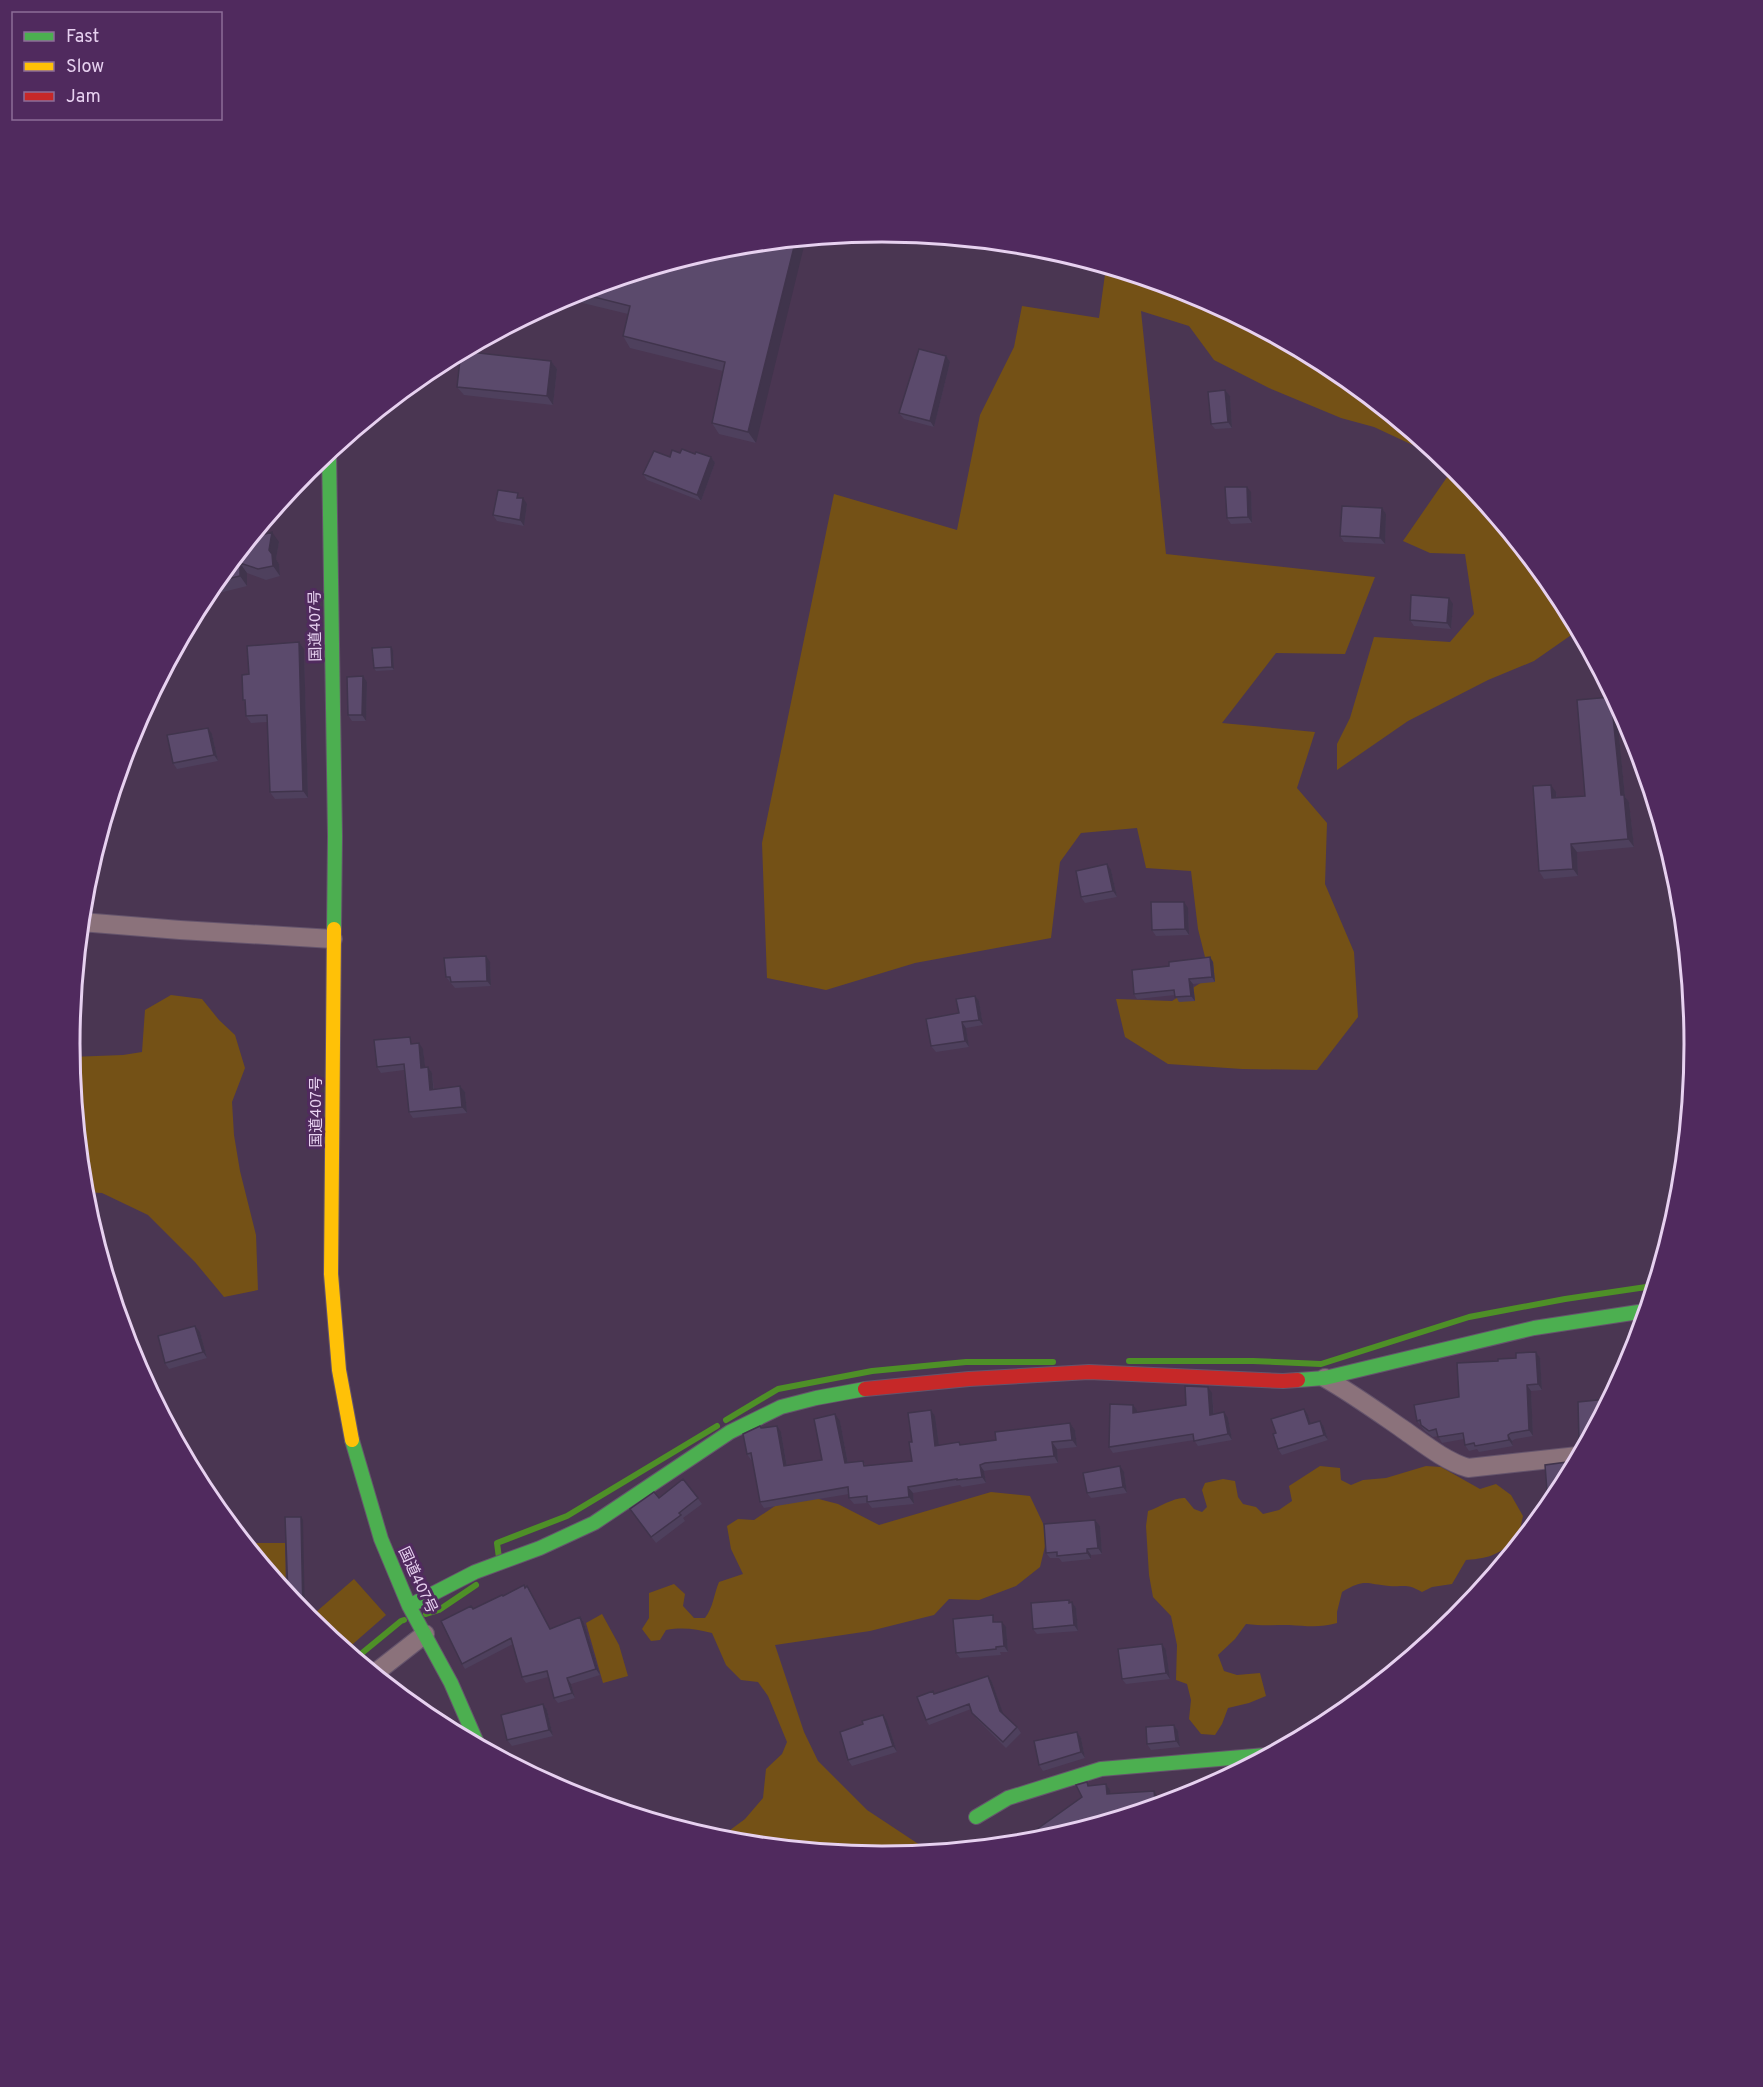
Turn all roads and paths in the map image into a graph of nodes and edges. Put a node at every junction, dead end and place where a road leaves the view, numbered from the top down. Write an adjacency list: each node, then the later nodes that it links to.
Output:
1 (329, 462): 3 (main road, 国道407号)
2 (89, 923): 3 (street)
3 (333, 939): 7 (main road, 国道407号)
4 (1637, 1312): 5 (main road)
5 (1325, 1378): 6 (street); 7 (main road)
6 (1568, 1457)
7 (409, 1606): 8 (main road, 国道407号)
8 (425, 1634): 9 (street); 10 (main road, 国道407号)
9 (380, 1669)
10 (473, 1734)
11 (1248, 1757): 12 (main road)
12 (976, 1817)

